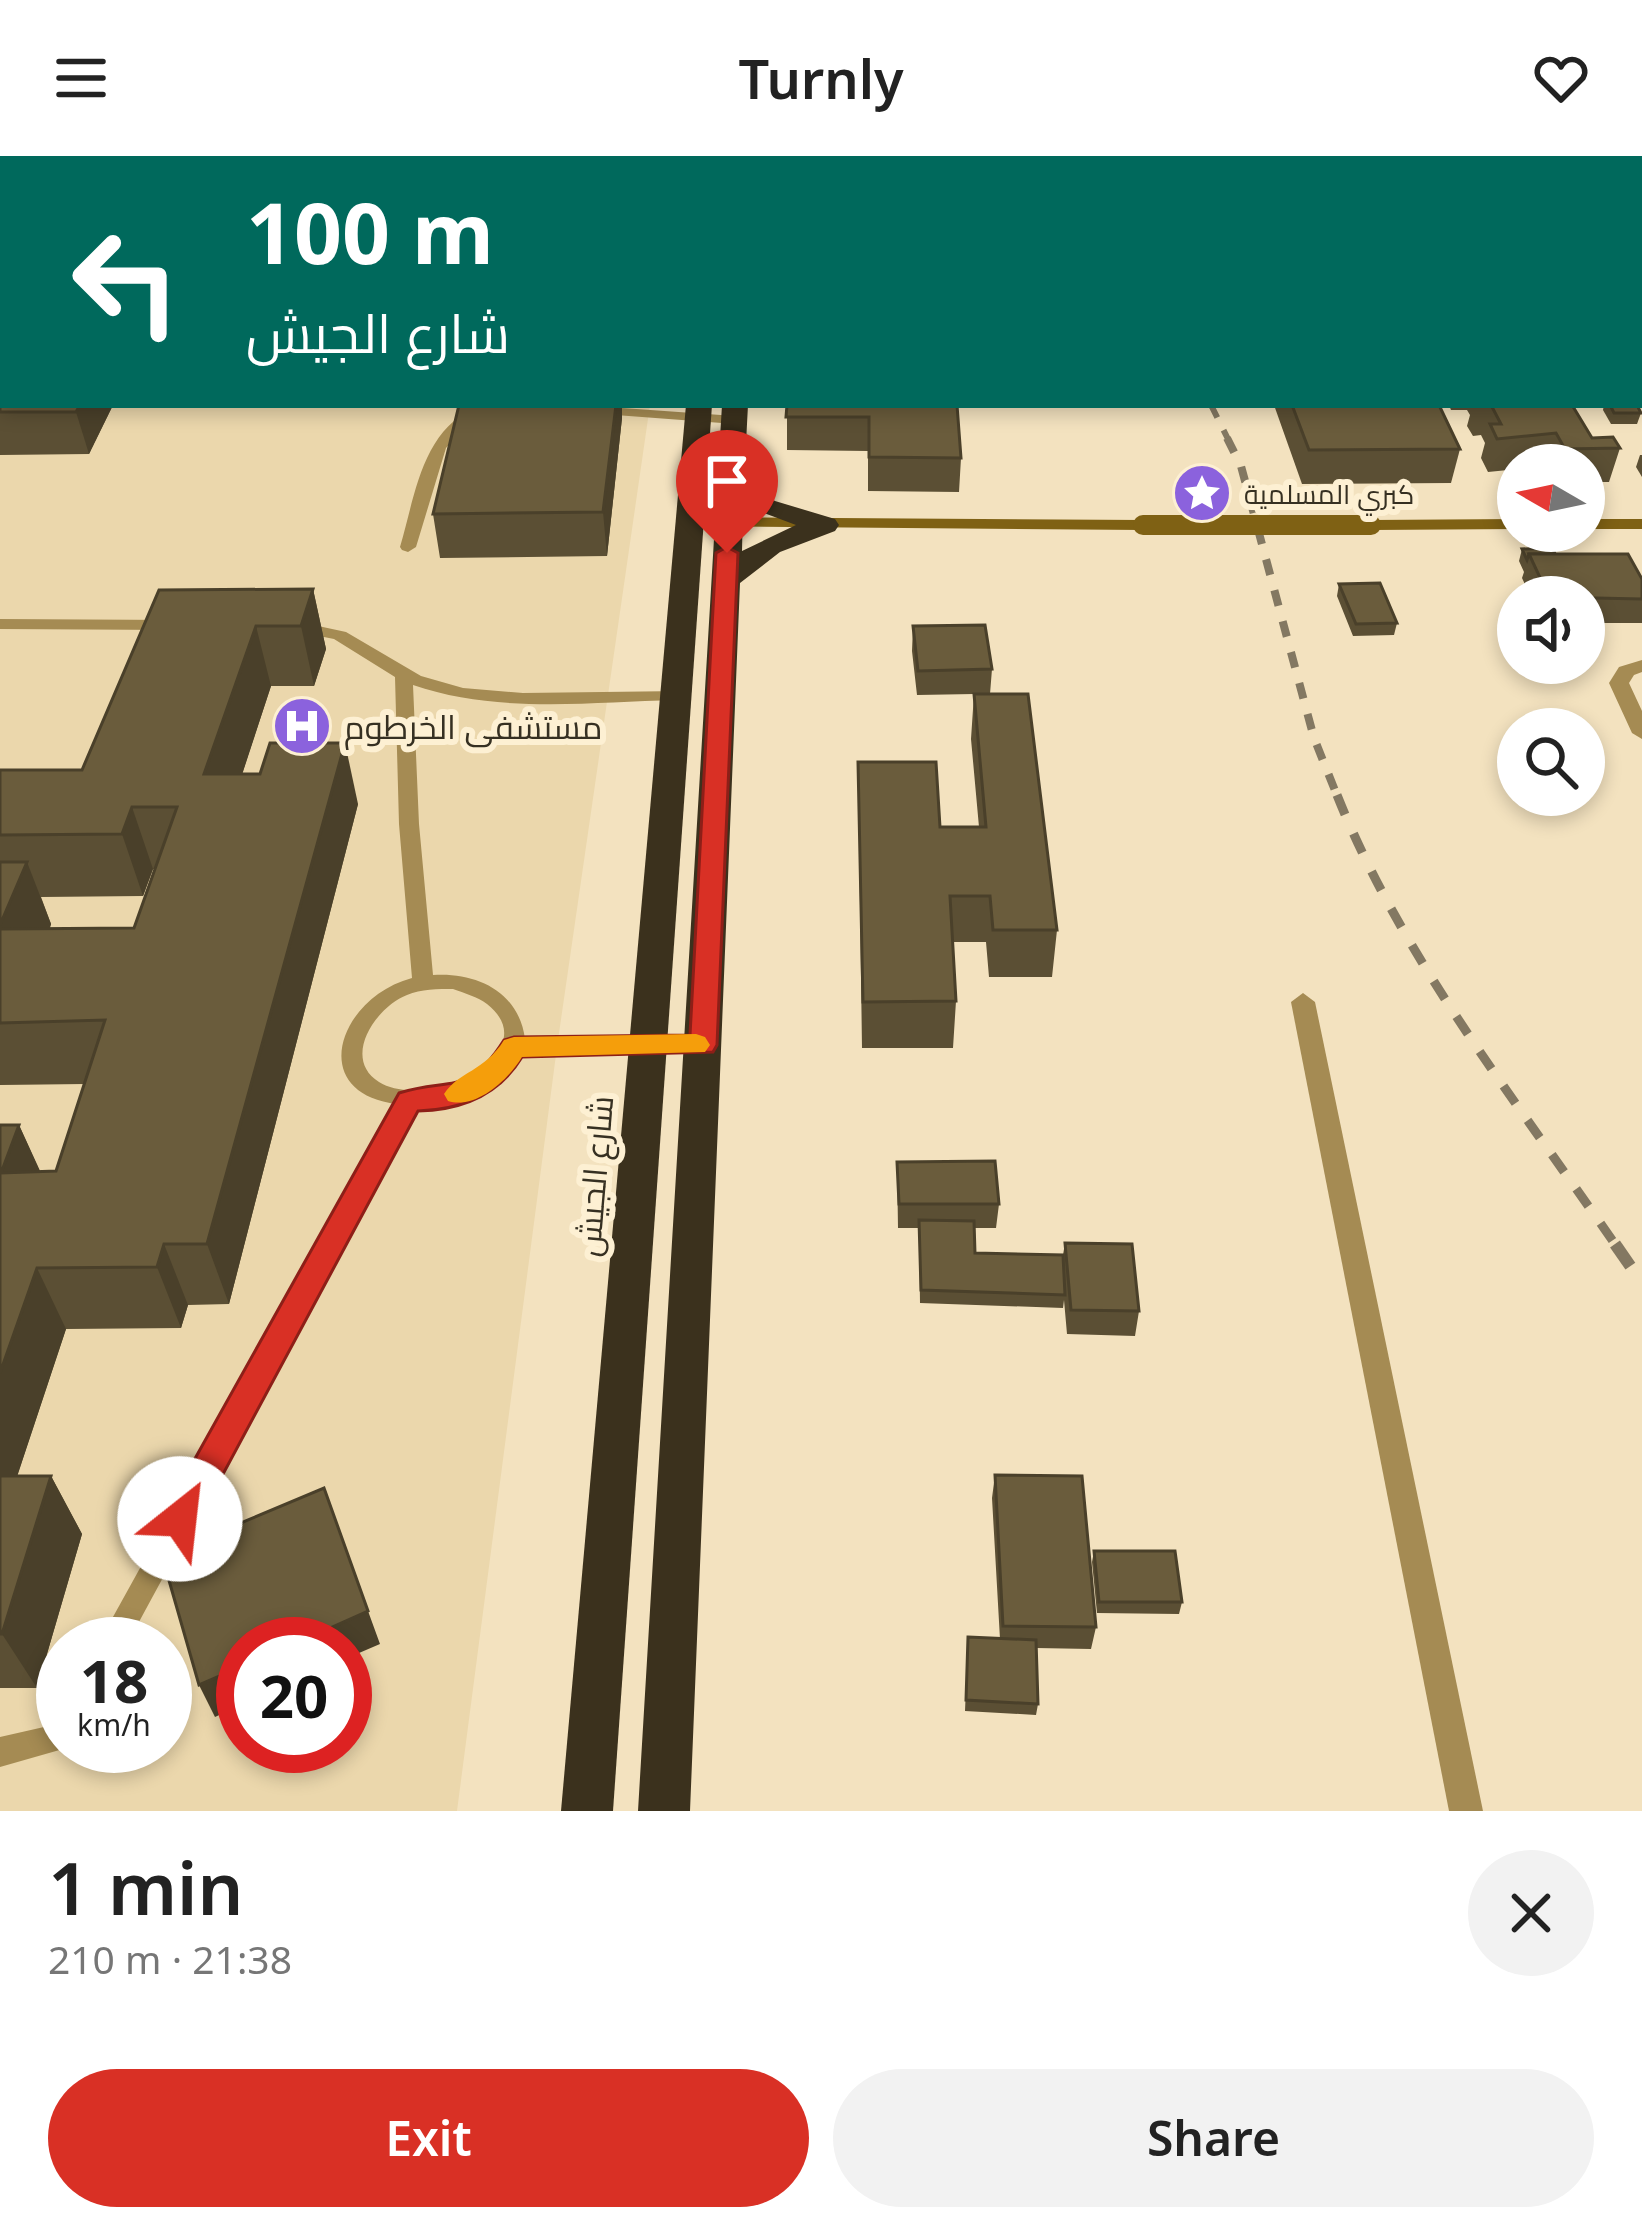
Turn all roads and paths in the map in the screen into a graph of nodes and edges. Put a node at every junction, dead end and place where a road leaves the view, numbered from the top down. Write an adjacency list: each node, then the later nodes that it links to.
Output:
1 (573, 409): 3 (lane)
2 (492, 410): 10 (lane)
3 (717, 412): 4 (highway); 5 (highway, شارع الجيش)
4 (730, 504): 5 (street); 9 (highway); 11 (highway)
5 (689, 522): 17 (highway, شارع الجيش)
6 (1497, 524): 9 (street, bridge)
7 (1605, 524): 8 (street)
8 (1642, 524)
9 (826, 525): 11 (highway)
10 (408, 547)
11 (725, 584): 21 (highway)
12 (0, 624): 13 (lane)
13 (183, 625)
14 (275, 626): 16 (lane)
15 (1642, 666): 18 (street)
16 (404, 676): 17 (lane); 19 (lane)
17 (676, 695): 22 (highway, شارع الجيش)
18 (1642, 733)
19 (423, 983): 23 (lane); 24 (lane)
20 (1303, 1002): 30 (street)
21 (703, 1045): 22 (lane); 29 (highway)
22 (646, 1046): 23 (lane); 28 (highway, شارع الجيش)
23 (514, 1047): 24 (lane)
24 (410, 1101): 25 (lane)
25 (127, 1617)
26 (36, 1743): 27 (lane)
27 (0, 1752)
28 (587, 1811)
29 (664, 1811)
30 (1466, 1811)

